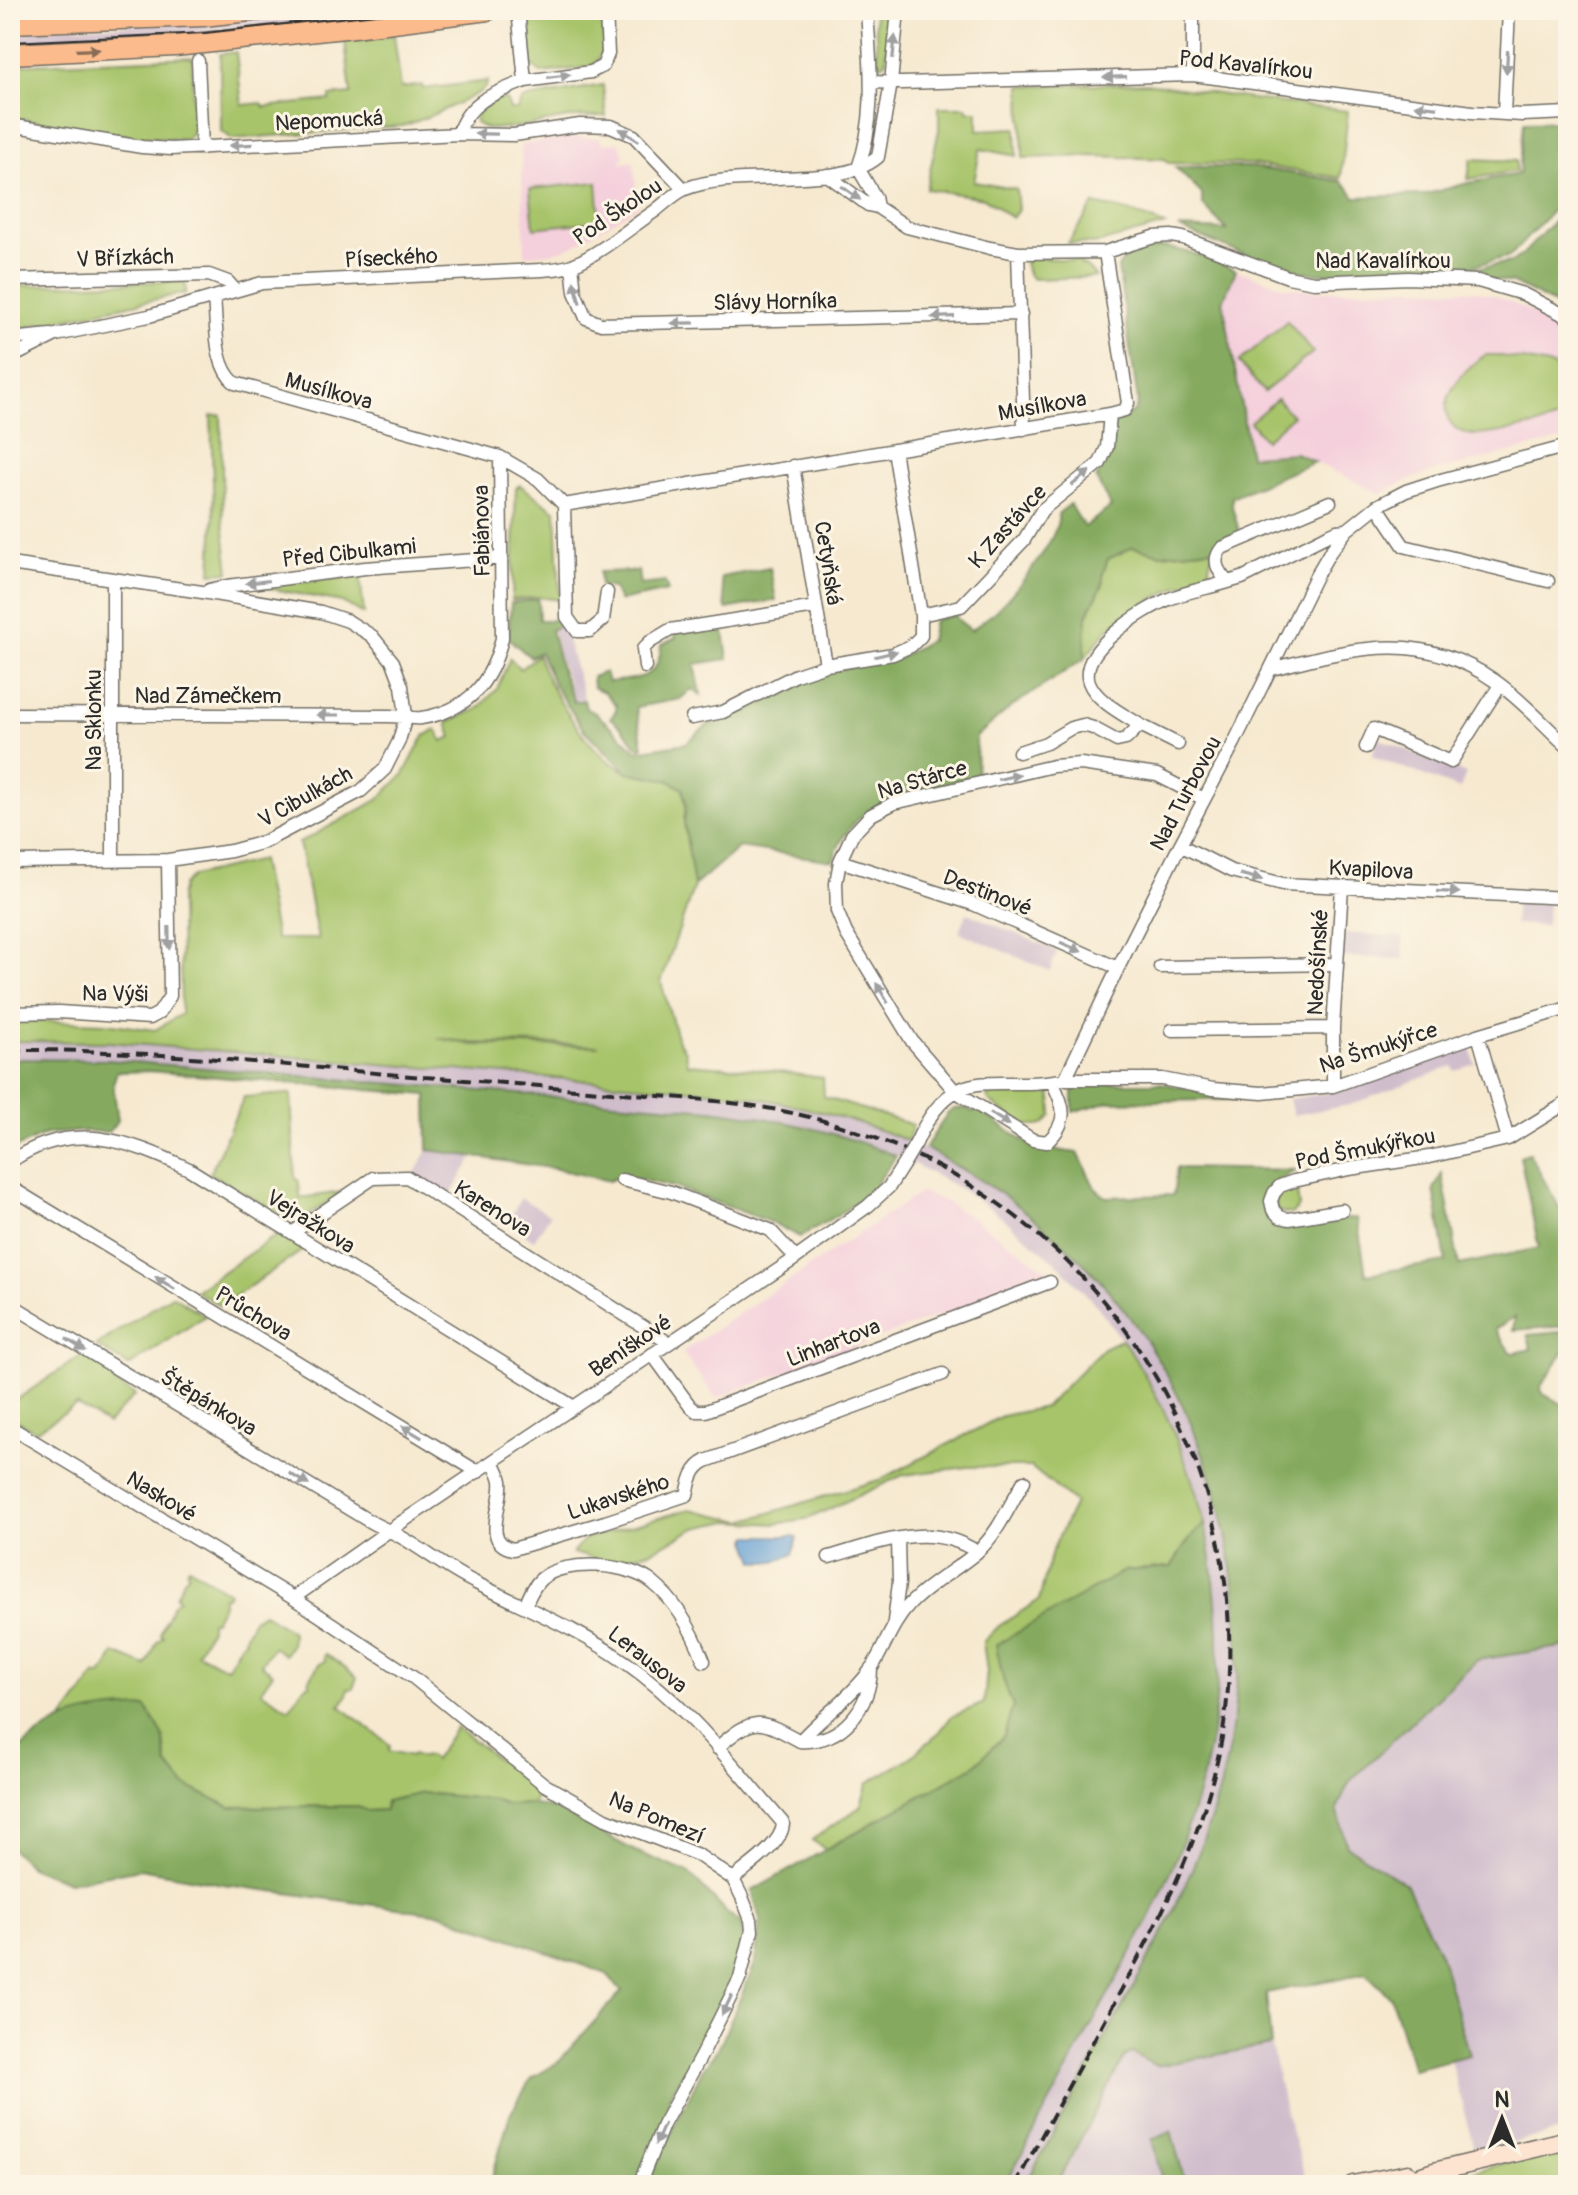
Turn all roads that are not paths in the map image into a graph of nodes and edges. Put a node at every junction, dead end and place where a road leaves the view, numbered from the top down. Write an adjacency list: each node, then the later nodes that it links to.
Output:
1 (260, 10): 9 (main road)
2 (488, 10): 10 (main road, one-way to 2)
3 (518, 10): 13 (street)
4 (606, 10): 13 (street, one-way to 4)
5 (867, 10): 14 (street)
6 (898, 10): 15 (street, one-way to 6)
7 (1193, 10): 12 (street)
8 (1509, 10): 17 (street, one-way to 17)
9 (10, 23)
10 (10, 54)
11 (198, 61): 20 (street)
12 (1193, 75): 15 (street, Pod Kavalírkou, one-way to 15); 17 (street, Pod Kavalírkou, one-way to 12)
13 (525, 81): 19 (street)
14 (871, 82): 15 (street, Pod Kavalírkou); 22 (street)
15 (891, 83): 21 (street)
16 (1568, 113): 17 (street, Pod Kavalírkou)
17 (1504, 114)
18 (10, 125): 20 (street, Nepomucká)
19 (458, 134): 20 (street, Nepomucká, one-way to 20); 24 (street, Nepomucká, one-way to 19)
20 (202, 148)
21 (878, 157): 22 (street); 25 (street)
22 (858, 168): 23 (street, Pod Školou); 25 (street)
23 (827, 175): 24 (street, Pod Školou); 25 (street, one-way to 25)
24 (684, 189): 28 (street, Pod Školou)
25 (876, 202): 27 (street)
26 (1105, 252): 27 (street); 33 (street, Nad Kavalírkou); 37 (street, Musílkova)
27 (1018, 253): 32 (street)
28 (572, 265): 30 (street, Píseckého); 32 (street, Slávy Horníka, one-way to 28)
29 (10, 280): 30 (street, V Břízkách)
30 (235, 290): 31 (street, Píseckého)
31 (214, 298): 34 (street); 41 (street, Musílkova)
32 (1021, 314): 38 (street)
33 (1568, 317)
34 (56, 335): 35 (street); 36 (street)
35 (10, 339)
36 (10, 358)
37 (1110, 414): 38 (street, Musílkova); 55 (street, K Zastávce, one-way to 37)
38 (1024, 429): 40 (street, Musílkova)
39 (1568, 446): 45 (street, Nad Turbovou)
40 (894, 450): 42 (street, Musílkova); 55 (street)
41 (500, 457): 44 (street, Fabiánova); 47 (street, Fabiánova)
42 (793, 466): 44 (street, Musílkova); 54 (street, Cetyňská)
43 (1330, 502): 51 (street)
44 (564, 505): 53 (street)
45 (1377, 506): 46 (street, Nad Turbovou); 50 (street)
46 (1347, 530): 51 (street, Nad Turbovou); 58 (street, Nad Turbovou)
47 (502, 558): 52 (street, Před Cibulkami, one-way to 52); 62 (street, Fabiánova)
48 (10, 564): 49 (street)
49 (113, 579): 52 (street); 61 (street, Na Sklonku)
50 (1548, 581)
51 (1228, 582): 64 (street, Nad Turbovou)
52 (202, 592): 62 (street)
53 (607, 592)
54 (816, 607): 56 (street, Cetyňská); 57 (street)
55 (921, 615): 56 (street, one-way to 55)
56 (826, 665): 63 (street)
57 (645, 667)
58 (1271, 669): 59 (street); 69 (street, Nad Turbovou)
59 (1500, 685): 66 (street); 67 (street)
60 (10, 714): 61 (street, Nad Zámečkem)
61 (113, 715): 62 (street, Nad Zámečkem, one-way to 61); 71 (street, Na Sklonku)
62 (406, 716): 72 (street, V Cibulkách)
63 (692, 718)
64 (1140, 725): 65 (street); 68 (street)
65 (1178, 744)
66 (1366, 747)
67 (1568, 747)
68 (1019, 752)
69 (1204, 799): 70 (street, Nad Turbovou); 73 (street, Na Stárce, one-way to 69)
70 (1180, 845): 75 (street, Kvapilova, one-way to 75); 79 (street, Nad Turbovou)
71 (113, 860): 72 (street, V Cibulkách); 74 (street, V Cibulkách)
72 (168, 860): 81 (street, Na Výši, one-way to 81)
73 (840, 861): 79 (street, Destinové, one-way to 79); 87 (street, Na Stárce, one-way to 73)
74 (10, 862)
75 (1342, 887): 76 (street, Kvapilova, one-way to 76); 77 (street, Nedošínské)
76 (1568, 898)
77 (1337, 964): 78 (street); 82 (street, Nedošínské)
78 (1160, 967)
79 (1118, 968): 85 (street, Nad Turbovou)
80 (1568, 1008): 84 (street, Na Šmukýřce)
81 (10, 1013)
82 (1333, 1028): 83 (street); 86 (street, Nedošínské)
83 (1172, 1030)
84 (1478, 1035): 86 (street, Na Šmukýřce); 89 (street)
85 (1059, 1080): 86 (street, Na Šmukýřce); 87 (street, Na Šmukýřce); 87 (street, one-way to 85)
86 (1333, 1086)
87 (955, 1091): 95 (street, Beníškové, bridge)
88 (1568, 1102): 89 (street, Pod Šmukýřkou)
89 (1508, 1139): 93 (street, Pod Šmukýřkou)
90 (10, 1162): 94 (street, Vejražkova)
91 (622, 1180): 95 (street)
92 (10, 1187): 104 (street, Průchova, one-way to 92)
93 (1342, 1210)
94 (292, 1233): 98 (street, Karenova); 101 (street, Vejražkova)
95 (796, 1258): 98 (street, Beníškové)
96 (1050, 1282): 99 (street, Linhartova)
97 (10, 1304): 106 (street, Štěpánkova, one-way to 106)
98 (669, 1343): 99 (street, Beníškové)
99 (652, 1354): 101 (street, Beníškové)
100 (943, 1374): 103 (street, Lukavského)
101 (574, 1407): 103 (street, Beníškové)
102 (10, 1427): 110 (street, Naskové)
103 (494, 1463): 104 (street, Beníškové)
104 (478, 1472): 106 (street, Beníškové)
105 (1024, 1481): 108 (street)
106 (387, 1532): 110 (street, Beníškové); 111 (street, Lerausova)
107 (898, 1539): 108 (street); 109 (street); 112 (street)
108 (977, 1552): 112 (street)
109 (829, 1557)
110 (293, 1598): 117 (street, Na Pomezí)
111 (525, 1606): 113 (street); 116 (street, Lerausova)
112 (893, 1624): 114 (street)
113 (704, 1661)
114 (871, 1668): 115 (street); 115 (street)
115 (800, 1741): 116 (street)
116 (717, 1748): 117 (street, Lerausova)
117 (733, 1879): 120 (street, one-way to 120)
118 (1568, 2140): 119 (street)
119 (1427, 2174): 121 (street); 122 (street)
120 (639, 2185)
121 (1353, 2185)
122 (1395, 2185)

